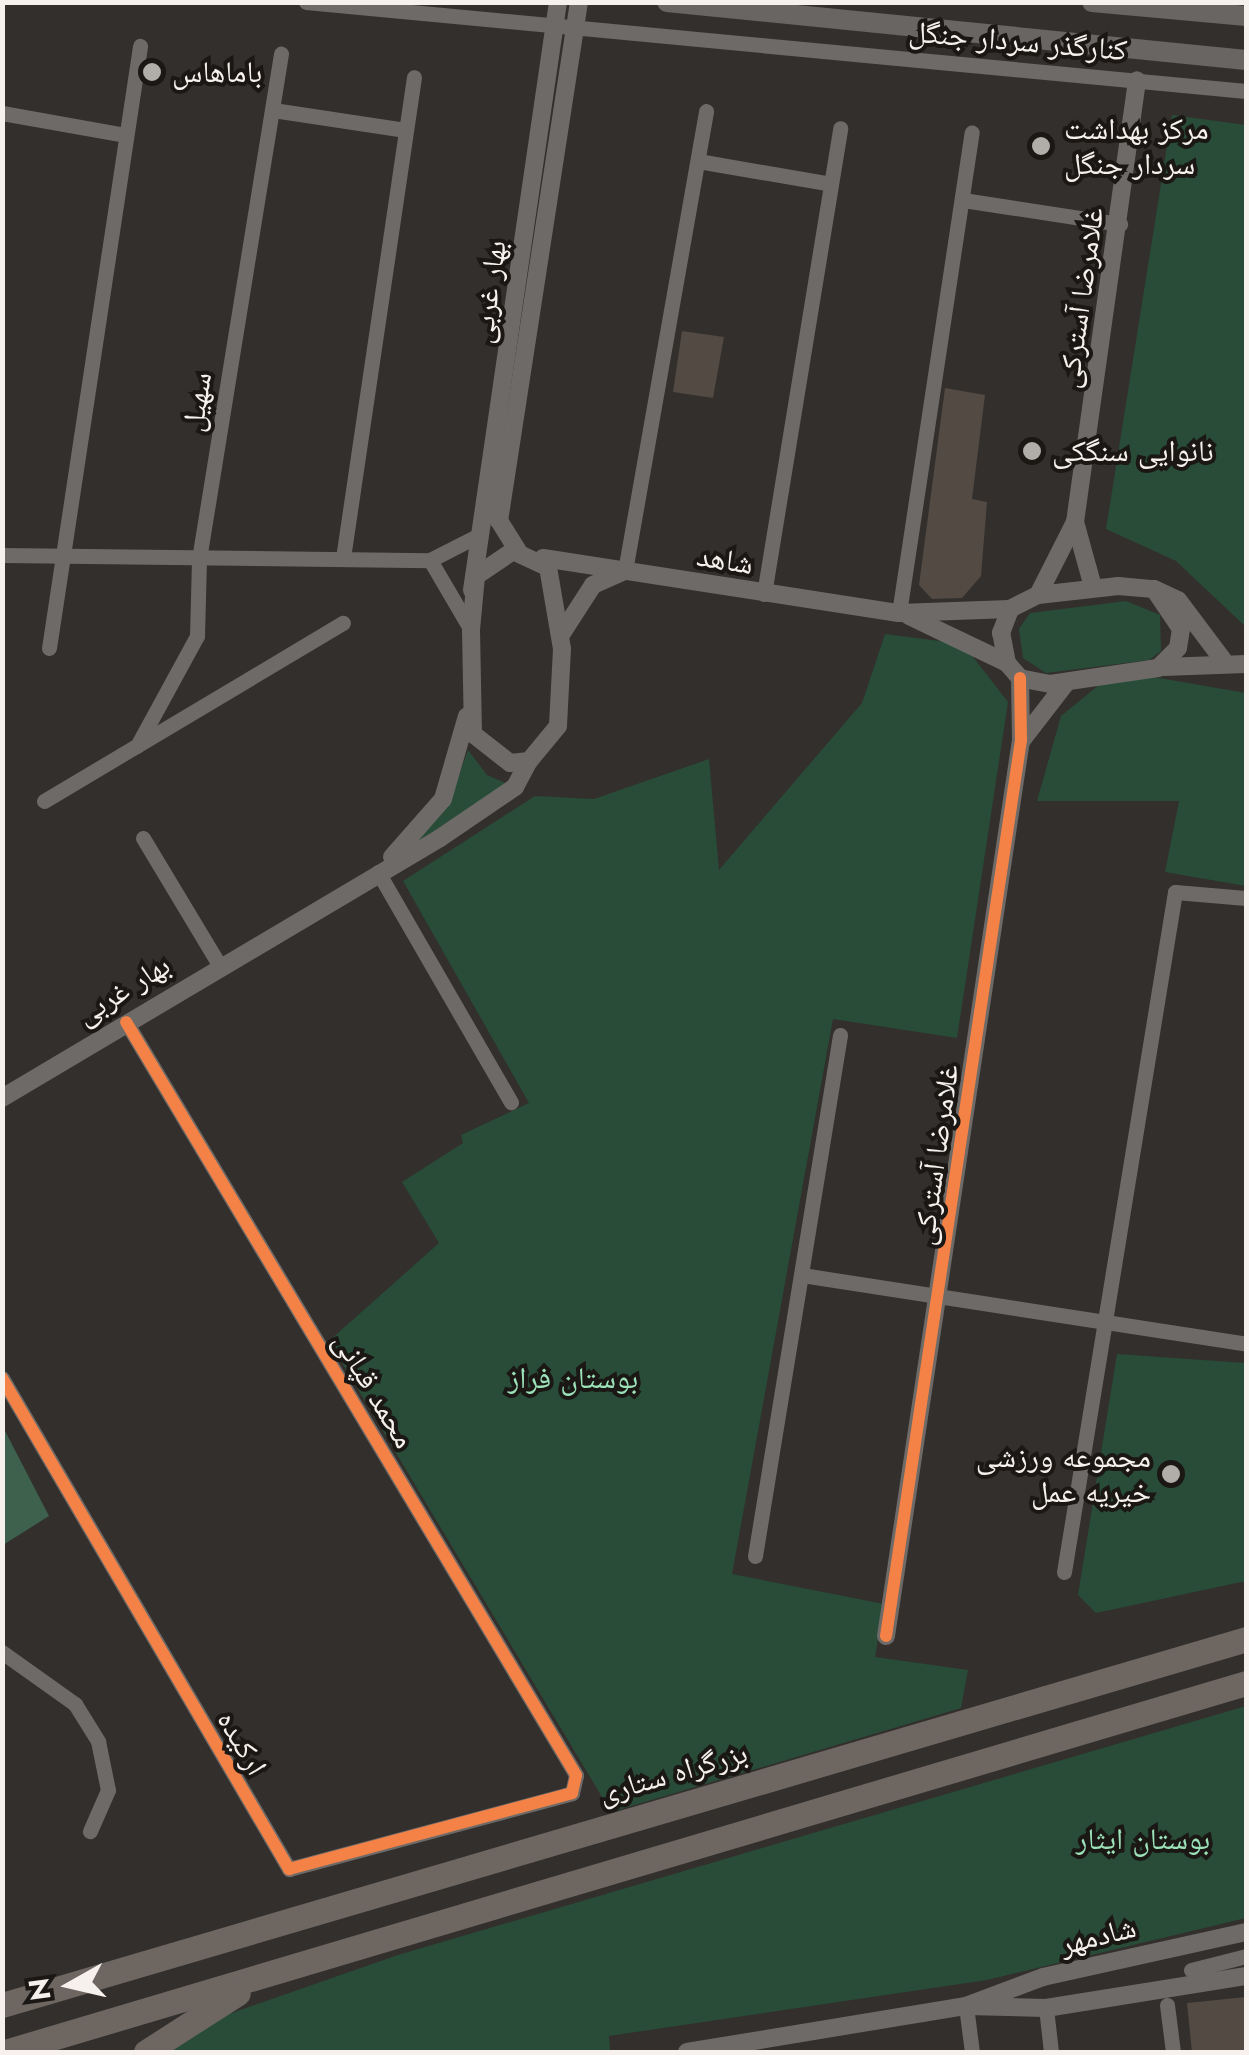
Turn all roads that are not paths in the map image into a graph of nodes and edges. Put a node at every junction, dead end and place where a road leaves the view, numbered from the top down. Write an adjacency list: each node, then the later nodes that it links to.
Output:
1 (306, 2): 7 (street, کنارگذر سردار جنگل)
2 (558, 2): 7 (street, بهار غربی)
3 (578, 2): 7 (street, بهار غربی)
4 (667, 2): 10 (main road)
5 (1092, 2): 6 (main road)
6 (1246, 16)
7 (565, 27): 12 (street, کنارگذر سردار جنگل); 26 (street, بهار غربی); 27 (street, بهار غربی)
8 (140, 46): 20 (street)
9 (281, 54): 14 (street, سهیل)
10 (1246, 60)
11 (414, 77): 18 (street)
12 (1138, 80): 13 (street, کنارگذر سردار جنگل); 24 (street, غلامرضا آسترکی)
13 (1246, 90)
14 (272, 110): 18 (street); 32 (street, سهیل)
15 (706, 111): 21 (street)
16 (2, 114): 20 (street)
17 (840, 128): 22 (street)
18 (406, 130): 30 (street)
19 (972, 132): 23 (street)
20 (126, 134): 29 (street)
21 (698, 161): 22 (street); 34 (street)
22 (831, 184): 38 (street)
23 (964, 200): 24 (street); 41 (street)
24 (1120, 224): 25 (street, غلامرضا آسترکی)
25 (1075, 522): 35 (street); 39 (street)
26 (481, 534): 33 (street); 36 (street, بهار غربی)
27 (518, 551): 31 (street, شاهد); 36 (street)
28 (2, 556): 29 (street)
29 (63, 556): 32 (street); 45 (street)
30 (343, 558): 32 (street); 33 (street)
31 (543, 558): 34 (street, شاهد); 44 (street)
32 (199, 559): 54 (street, سهیل)
33 (430, 560): 43 (street)
34 (625, 572): 38 (street, شاهد); 44 (street)
35 (1094, 588): 37 (street); 39 (street)
36 (472, 590): 43 (street, بهار غربی)
37 (1154, 590): 46 (street); 49 (street)
38 (764, 594): 41 (street, شاهد)
39 (1038, 595): 40 (street)
40 (1010, 609): 41 (street, شاهد); 47 (street)
41 (900, 612): 47 (street, شاهد)
42 (343, 623): 54 (street)
43 (471, 630): 52 (street, بهار غربی)
44 (562, 634): 55 (street, بهار غربی)
45 (49, 648)
46 (1223, 660): 48 (street); 49 (street)
47 (1006, 663): 50 (street)
48 (1246, 664)
49 (1158, 668): 51 (street)
50 (1020, 678): 51 (street); 53 (street, غلامرضا آسترکی)
51 (1066, 683): 53 (street)
52 (471, 698): 55 (street); 58 (street)
53 (1021, 740): 66 (street, غلامرضا آسترکی)
54 (137, 746): 56 (street)
55 (528, 760): 58 (street, بهار غربی)
56 (44, 801)
57 (143, 838): 60 (street)
58 (378, 872): 60 (street, بهار غربی); 64 (street)
59 (1246, 898): 67 (street)
60 (218, 963): 61 (street, بهار غربی)
61 (126, 1022): 63 (street, بهار غربی); 76 (street, محمد قپانی)
62 (840, 1035): 65 (street)
63 (2, 1098)
64 (511, 1102)
65 (802, 1275): 66 (street); 70 (street)
66 (942, 1295): 67 (street); 72 (street, غلامرضا آسترکی)
67 (1105, 1321): 68 (street); 71 (street)
68 (1246, 1344)
69 (2, 1378): 76 (street, ارکیده)
70 (755, 1556)
71 (1064, 1572)
72 (886, 1636)
73 (1246, 1639): 83 (highway, بزرگراه ستاری)
74 (2, 1652): 77 (street)
75 (1246, 1683): 81 (highway)
76 (576, 1786)
77 (90, 1830)
78 (1246, 1932): 87 (street, شادمهر)
79 (1246, 1956): 80 (street)
80 (1191, 1970)
81 (269, 1975): 89 (highway); 90 (highway)
82 (1246, 1976): 88 (street, شادمهر)
83 (79, 1980): 84 (highway); 85 (highway, بزرگراه ستاری)
84 (2, 1989)
85 (2, 2005)
86 (1168, 2005): 94 (street)
87 (966, 2006): 88 (street, شادمهر); 91 (street, شادمهر); 92 (street)
88 (1046, 2008): 93 (street)
89 (5, 2052)
90 (146, 2052)
91 (687, 2052)
92 (972, 2052)
93 (1051, 2052)
94 (1174, 2052)

